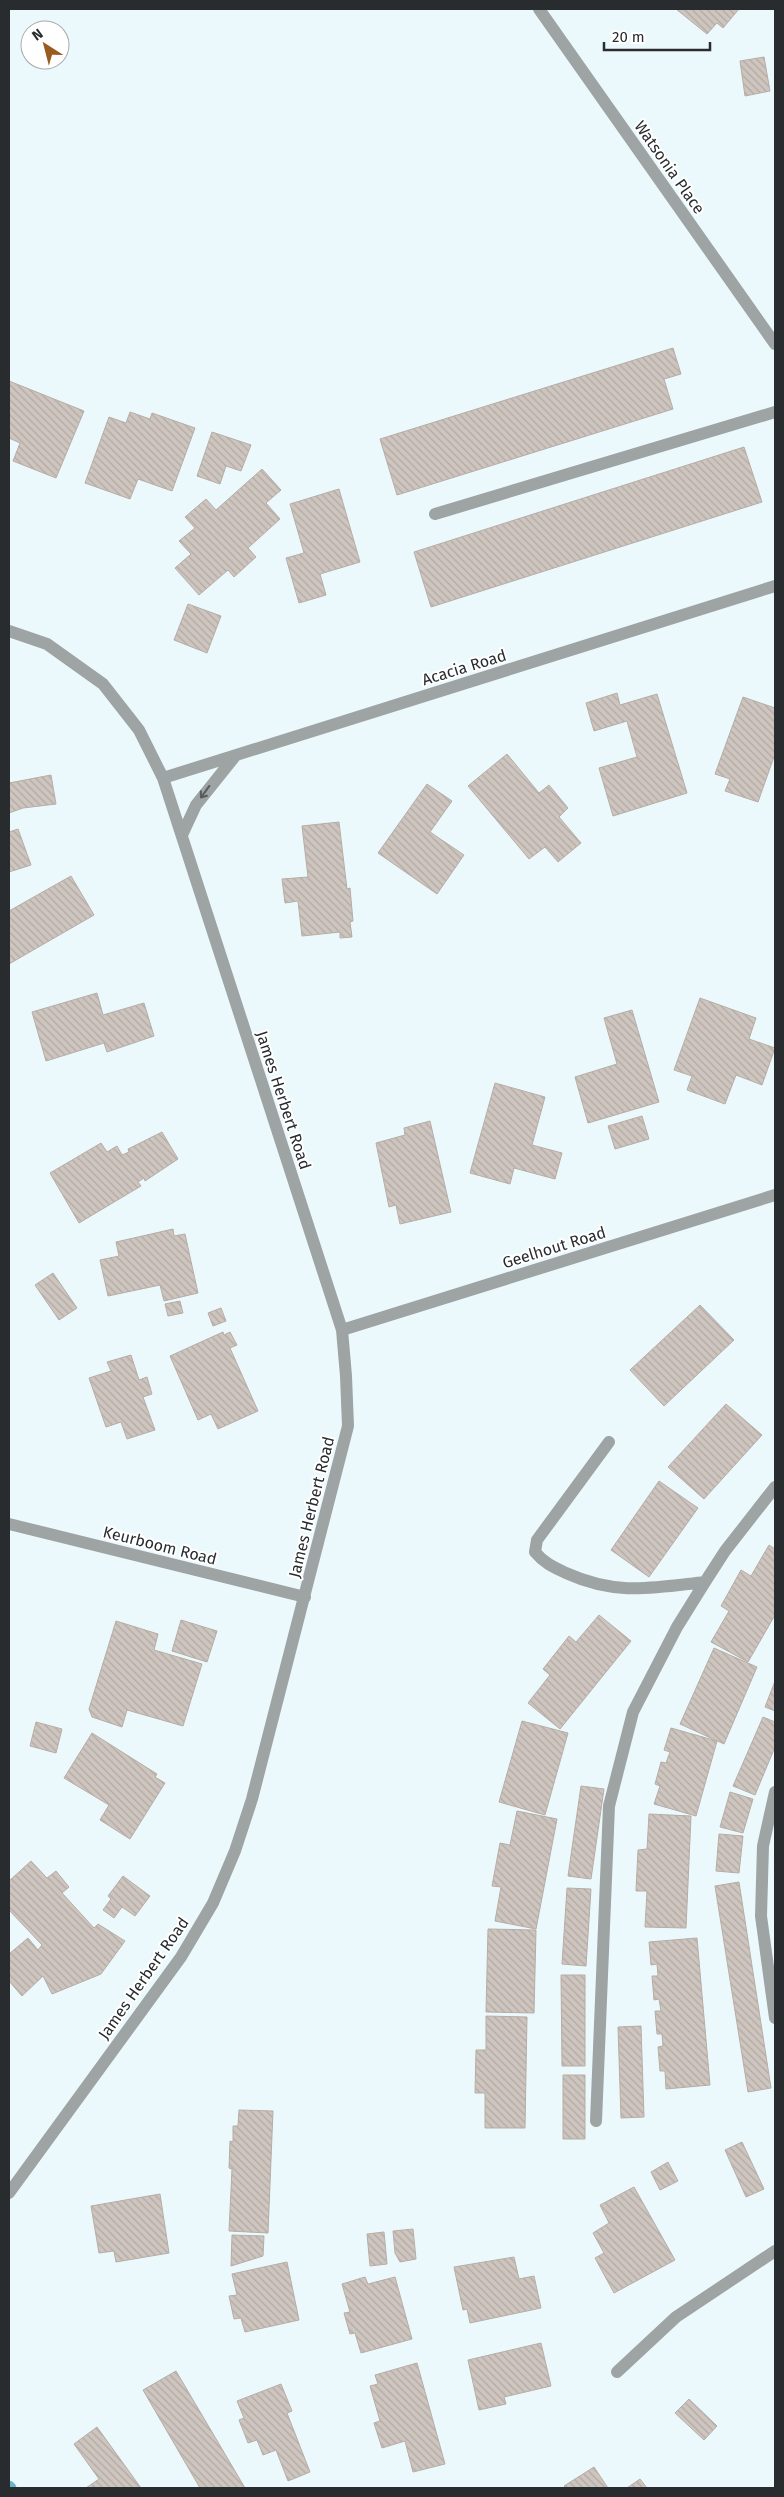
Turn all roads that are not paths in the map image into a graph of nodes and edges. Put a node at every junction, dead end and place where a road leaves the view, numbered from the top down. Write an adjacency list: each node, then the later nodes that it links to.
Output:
1 (539, 9): 2 (street, Watsonia Place)
2 (775, 344)
3 (775, 412): 4 (street)
4 (435, 514)
5 (775, 586): 7 (street, Acacia Road)
6 (9, 631): 8 (street, James Herbert Road)
7 (236, 755): 8 (street, Acacia Road); 9 (street, one-way to 9)
8 (163, 778): 9 (street, James Herbert Road)
9 (182, 835): 11 (street, James Herbert Road)
10 (775, 1195): 11 (street, Geelhout Road)
11 (342, 1330): 16 (street, James Herbert Road)
12 (609, 1442): 15 (street)
13 (775, 1487): 15 (street)
14 (9, 1524): 16 (street, Keurboom Road)
15 (705, 1582): 19 (street)
16 (304, 1597): 20 (street, James Herbert Road)
17 (775, 1792): 18 (street)
18 (775, 2018)
19 (596, 2121)
20 (9, 2193)
21 (775, 2251): 22 (street)
22 (617, 2372)

